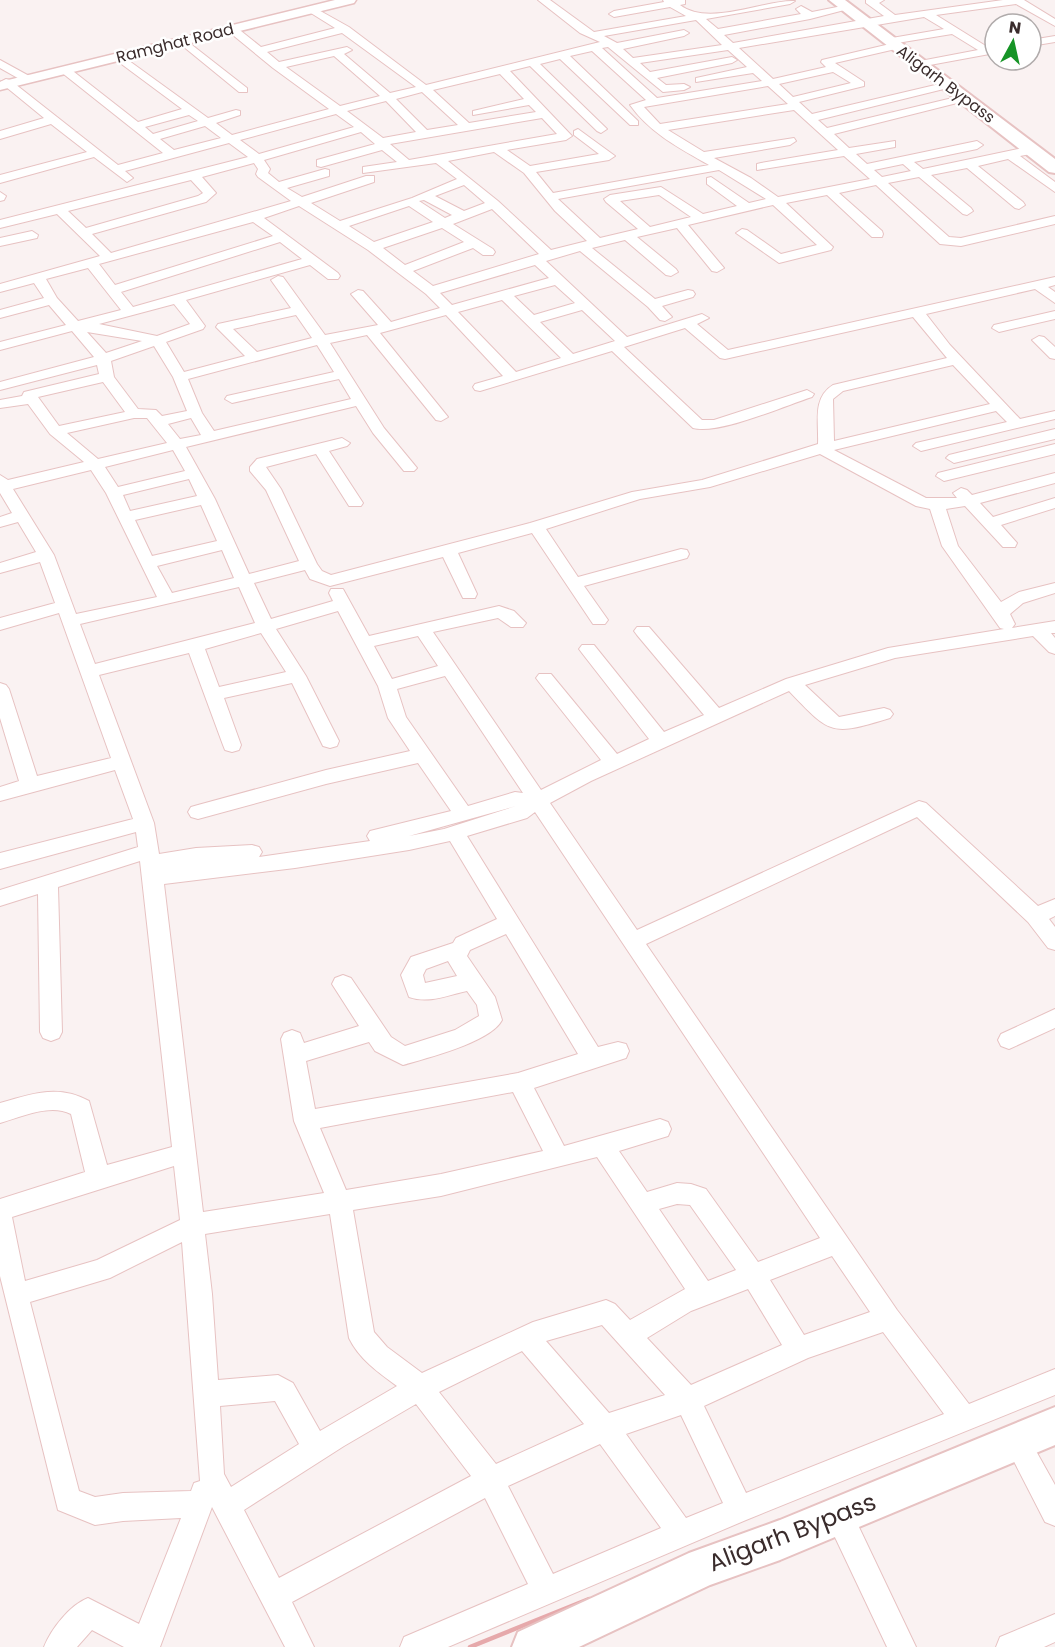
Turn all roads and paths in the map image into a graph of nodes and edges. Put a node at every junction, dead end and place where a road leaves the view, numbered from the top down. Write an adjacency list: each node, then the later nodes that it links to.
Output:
1 (337, 0): 52 (main road, Ramghat Road)
2 (350, 0): 14 (main road, Ramghat Road)
3 (543, 0): 26 (street)
4 (689, 0): 9 (street)
5 (790, 0): 16 (street); 17 (street)
6 (879, 0): 18 (street)
7 (953, 0): 13 (street)
8 (1018, 0): 10 (street); 20 (street)
9 (670, 2): 15 (street); 16 (street)
10 (985, 2): 13 (street)
11 (840, 7): 17 (street); 19 (highway, Aligarh Bypass)
12 (926, 8): 13 (street); 18 (street); 23 (street)
13 (966, 8)
14 (310, 10): 21 (main road, Ramghat Road); 22 (street)
15 (614, 14)
16 (697, 16): 25 (street); 26 (street)
17 (810, 16): 25 (street)
18 (894, 18): 19 (street)
19 (859, 23): 31 (street); 37 (highway, Aligarh Bypass)
20 (1055, 23)
21 (232, 29): 27 (main road, Ramghat Road); 34 (street)
22 (345, 29): 30 (street); 34 (street)
23 (953, 31): 28 (street); 37 (street)
24 (684, 33): 29 (street)
25 (715, 33): 31 (street)
26 (591, 35): 29 (street)
27 (183, 41): 40 (main road, Ramghat Road); 61 (street)
28 (974, 43): 32 (street); 37 (street)
29 (612, 45): 33 (street); 42 (street)
30 (368, 46): 36 (street); 60 (street)
31 (732, 47): 39 (street); 41 (street)
32 (983, 47)
33 (595, 48): 38 (street); 68 (street)
34 (259, 51): 45 (street)
35 (983, 51): 37 (street)
36 (335, 52): 45 (street); 64 (street)
37 (903, 52): 46 (street); 59 (highway, Aligarh Bypass)
38 (564, 56): 44 (street); 82 (street)
39 (676, 56): 42 (street); 47 (street)
40 (117, 57): 49 (main road, Ramghat Road); 71 (street)
41 (744, 58): 47 (street); 48 (street)
42 (633, 61): 51 (street)
43 (0, 63): 52 (street)
44 (533, 63): 50 (street); 82 (street)
45 (277, 66): 72 (street)
46 (835, 68): 53 (street); 63 (street)
47 (688, 69): 51 (street); 54 (street)
48 (754, 69): 54 (street); 55 (street)
49 (65, 70): 52 (main road, Ramghat Road); 81 (street)
50 (502, 70): 60 (street); 67 (street)
51 (649, 76): 54 (street)
52 (25, 78): 57 (main road, Ramghat Road)
53 (787, 79): 55 (street); 58 (street)
54 (702, 82): 56 (street)
55 (769, 82): 62 (street); 68 (street)
56 (725, 83)
57 (4, 84): 76 (street)
58 (799, 87): 62 (street); 63 (street)
59 (942, 87): 66 (highway, Aligarh Bypass); 75 (street)
60 (426, 88): 64 (street); 70 (street)
61 (243, 90)
62 (778, 92): 69 (street)
63 (811, 96): 69 (street)
64 (388, 97): 72 (street); 85 (street)
65 (500, 97): 70 (street)
66 (960, 100): 84 (street); 98 (highway, Aligarh Bypass)
67 (531, 101): 70 (street); 74 (street)
68 (654, 101): 80 (street)
69 (794, 104): 75 (street); 80 (street)
70 (457, 108): 83 (street)
71 (189, 111): 79 (street); 81 (street)
72 (338, 111): 77 (street); 90 (street)
73 (236, 112): 79 (street)
74 (543, 114): 83 (street); 86 (street)
75 (810, 118): 84 (street)
76 (54, 119): 87 (street); 100 (street)
77 (349, 119): 88 (street); 91 (street)
78 (784, 121): 89 (street)
79 (206, 122): 90 (street); 93 (street)
80 (655, 125): 82 (street); 89 (street)
81 (137, 126): 93 (street)
82 (617, 126): 86 (street)
83 (467, 128): 85 (street)
84 (826, 132): 97 (street)
85 (424, 134): 88 (street)
86 (572, 134): 96 (street); 113 (street)
87 (0, 135)
88 (375, 137): 102 (street); 104 (street); 106 (street); 120 (street)
89 (675, 139): 101 (street)
90 (234, 140): 99 (street); 102 (street)
91 (267, 140)
92 (790, 141): 101 (street)
93 (157, 142): 99 (street); 100 (street)
94 (891, 144): 97 (street)
95 (977, 145): 105 (street)
96 (497, 149): 103 (street); 113 (street)
97 (847, 152): 109 (street); 110 (street)
98 (1022, 153): 107 (street); 111 (highway, Aligarh Bypass); 122 (street)
99 (177, 154): 112 (street); 114 (street)
100 (101, 156): 112 (street); 116 (street)
101 (704, 156): 108 (street)
102 (257, 158): 114 (street); 120 (street)
103 (438, 159): 106 (street); 117 (street)
104 (289, 160)
105 (905, 160): 110 (street); 115 (street)
106 (407, 164): 127 (street)
107 (969, 164): 115 (street); 132 (street)
108 (721, 166): 125 (street); 129 (street)
109 (761, 167)
110 (865, 168): 118 (street)
111 (1055, 168)
112 (117, 169): 121 (street)
113 (528, 170): 125 (street)
114 (199, 174): 121 (street); 147 (street)
115 (920, 174): 118 (street); 137 (street)
116 (0, 179)
117 (466, 180): 124 (street); 131 (street)
118 (878, 180): 123 (street); 141 (street)
119 (711, 182): 133 (street)
120 (277, 187): 127 (street)
121 (138, 188): 135 (street)
122 (1055, 188)
123 (829, 190): 129 (street); 149 (street)
124 (425, 196): 128 (street); 138 (street)
125 (550, 197): 134 (street)
126 (610, 199): 134 (street); 140 (street); 146 (street)
127 (302, 201): 139 (street); 145 (street)
128 (410, 201): 142 (street); 145 (street)
129 (775, 201): 133 (street); 148 (street)
130 (42, 202): 136 (street)
131 (494, 204): 138 (street); 160 (street)
132 (1019, 205)
133 (746, 207): 140 (street)
134 (559, 208): 155 (street)
135 (60, 210): 143 (street); 147 (street)
136 (0, 211)
137 (967, 211)
138 (463, 216): 142 (street)
139 (255, 217): 152 (street); 161 (street)
140 (702, 219): 144 (street)
141 (1055, 220)
142 (441, 223): 154 (street); 157 (street)
143 (0, 224)
144 (680, 224): 146 (street); 164 (street)
145 (338, 226): 157 (street)
146 (648, 231): 151 (street)
147 (83, 232): 161 (street)
148 (742, 233)
149 (877, 234)
150 (32, 235): 153 (street)
151 (628, 236): 155 (street); 166 (street)
152 (281, 238): 159 (street); 162 (street)
153 (0, 242)
154 (474, 243): 158 (street); 165 (street)
155 (597, 243): 156 (street)
156 (582, 246): 160 (street); 183 (street)
157 (373, 247): 165 (street)
158 (488, 252)
159 (221, 255): 169 (street); 175 (street)
160 (542, 257): 171 (street); 176 (street)
161 (110, 259): 163 (street)
162 (311, 260): 167 (street); 169 (street)
163 (92, 264): 168 (street); 175 (street)
164 (717, 268)
165 (402, 271): 176 (street)
166 (671, 272)
167 (333, 276)
168 (38, 278): 174 (street); 182 (street)
169 (248, 279): 180 (street)
170 (278, 280): 185 (street)
171 (557, 280): 179 (street); 184 (street)
172 (1055, 282): 173 (street)
173 (1038, 285): 181 (street); 187 (street)
174 (0, 288)
175 (112, 290): 188 (street)
176 (430, 291): 186 (street)
177 (358, 294): 196 (street)
178 (688, 294): 183 (street)
179 (505, 295): 186 (street); 193 (street)
180 (177, 298): 188 (street); 200 (street)
181 (1055, 299)
182 (52, 300): 189 (street); 195 (street)
183 (653, 304): 191 (street)
184 (584, 305): 193 (street); 202 (street)
185 (300, 310): 201 (street); 205 (street)
186 (447, 310): 196 (street); 212 (street)
187 (916, 311): 194 (street); 208 (street)
188 (130, 312): 195 (street)
189 (0, 314)
190 (1055, 315): 197 (street)
191 (665, 317)
192 (702, 318): 194 (street)
193 (529, 321): 207 (street)
194 (686, 322): 202 (street)
195 (74, 327): 200 (street); 203 (street); 206 (street)
196 (388, 327): 198 (street)
197 (999, 328)
198 (371, 331): 201 (street); 224 (street)
199 (1055, 336): 204 (street)
200 (158, 340): 206 (street); 211 (street)
201 (321, 340): 205 (street); 209 (street)
202 (620, 344): 207 (street); 215 (street)
203 (0, 346)
204 (1055, 355)
205 (255, 358): 211 (street)
206 (103, 359): 210 (street); 213 (street)
207 (570, 359): 212 (street)
208 (957, 360): 220 (street); 235 (street)
209 (342, 374): 217 (street); 218 (street)
210 (107, 377): 216 (street); 222 (street)
211 (180, 377): 221 (street)
212 (513, 378): 214 (street)
213 (0, 386)
214 (480, 387)
215 (807, 394)
216 (32, 399): 219 (street); 227 (street)
217 (232, 399)
218 (360, 401): 230 (street); 239 (street)
219 (0, 404)
220 (999, 406): 226 (street); 228 (street)
221 (195, 413): 225 (street); 230 (street)
222 (134, 414): 225 (street); 227 (street)
223 (1055, 415): 226 (street)
224 (441, 417)
225 (157, 422): 232 (street)
226 (1017, 424): 233 (street)
227 (56, 431): 238 (street)
228 (902, 431): 233 (street); 235 (street)
229 (1055, 434): 237 (street)
230 (210, 437): 232 (street)
231 (342, 443): 234 (street)
232 (177, 445): 238 (street); 241 (street)
233 (921, 446): 237 (street)
234 (320, 448): 247 (street); 261 (street)
235 (824, 448): 249 (street); 254 (street)
236 (1055, 449): 240 (street)
237 (954, 458): 240 (street)
238 (95, 464): 243 (street); 244 (street)
239 (409, 468)
240 (966, 470): 246 (street)
241 (194, 473): 244 (street); 245 (street)
242 (1055, 478): 246 (street)
243 (2, 483): 250 (street)
244 (114, 493): 251 (street)
245 (207, 499): 251 (street); 255 (street)
246 (968, 500): 249 (street); 253 (street)
247 (355, 503)
248 (1055, 503): 253 (street)
249 (937, 506): 271 (street)
250 (22, 515): 252 (street); 259 (street)
251 (125, 517): 260 (street)
252 (0, 522)
253 (990, 523): 256 (street)
254 (536, 527): 257 (street); 265 (street)
255 (228, 543): 260 (street); 263 (street)
256 (1009, 543)
257 (448, 550): 264 (street); 267 (street)
258 (681, 554): 265 (street)
259 (46, 555): 262 (street); 270 (street)
260 (147, 563): 268 (street)
261 (309, 564): 263 (street); 264 (street)
262 (0, 568)
263 (244, 580): 268 (street); 275 (street)
264 (330, 580): 269 (street)
265 (574, 583): 272 (street)
266 (1055, 588): 271 (street)
267 (469, 594)
268 (167, 600): 270 (street)
269 (343, 604): 275 (street); 280 (street)
270 (67, 613): 274 (street); 285 (street)
271 (1001, 614): 279 (street)
272 (599, 620)
273 (517, 623): 277 (street)
274 (0, 624)
275 (265, 625): 281 (street); 286 (street)
276 (1046, 628): 279 (street); 282 (street)
277 (422, 629): 280 (street); 284 (street)
278 (643, 631): 293 (street)
279 (1013, 633): 288 (street)
280 (364, 644): 289 (street)
281 (195, 646): 285 (street); 291 (street)
282 (1055, 648)
283 (588, 649): 295 (street)
284 (450, 669): 289 (street); 302 (street)
285 (88, 672): 298 (street)
286 (297, 676): 291 (street); 294 (street)
287 (546, 678): 299 (street)
288 (792, 683): 292 (street); 293 (street)
289 (387, 687): 297 (street)
290 (0, 689): 300 (street)
291 (214, 694): 296 (street)
292 (884, 714)
293 (716, 717): 295 (street)
294 (330, 741)
295 (661, 741): 299 (street)
296 (232, 745)
297 (422, 755): 303 (street); 305 (street)
298 (121, 762): 300 (street); 304 (street)
299 (613, 762): 302 (street)
300 (30, 785): 301 (street)
301 (0, 795)
302 (537, 801): 305 (street); 313 (street)
303 (198, 812)
304 (144, 823): 306 (street); 307 (street)
305 (459, 824): 307 (street); 312 (street)
306 (0, 861)
307 (151, 864): 308 (street); 329 (street)
308 (48, 883): 309 (street); 320 (street)
309 (0, 898)
310 (1055, 907): 311 (street)
311 (1035, 916): 313 (street); 314 (street)
312 (509, 923): 315 (street); 323 (street)
313 (634, 940): 337 (street)
314 (1055, 942)
315 (460, 949): 316 (street); 316 (street)
316 (472, 981): 319 (street)
317 (343, 984): 319 (street)
318 (1055, 1018): 321 (street)
319 (374, 1031): 326 (street)
320 (51, 1032)
321 (1009, 1040)
322 (618, 1051): 323 (street)
323 (592, 1057): 324 (street)
324 (520, 1083): 326 (street); 330 (street)
325 (0, 1113): 331 (street)
326 (305, 1121): 332 (street)
327 (660, 1129): 328 (street)
328 (603, 1146): 330 (street); 333 (street)
329 (185, 1153): 331 (street); 336 (street)
330 (558, 1158): 332 (street)
331 (98, 1178): 334 (street)
332 (340, 1203): 336 (street); 346 (street)
333 (643, 1204): 338 (street); 340 (street)
334 (0, 1210)
335 (0, 1215): 339 (street)
336 (193, 1225): 339 (street); 347 (street)
337 (838, 1243): 338 (street); 341 (street)
338 (754, 1276): 340 (street); 344 (street)
339 (16, 1295): 355 (street)
340 (703, 1295): 342 (street)
341 (888, 1318): 344 (street); 349 (street)
342 (626, 1336): 343 (street); 348 (street)
343 (526, 1337): 346 (street); 351 (street)
344 (800, 1350): 348 (street)
345 (1055, 1382): 349 (street)
346 (419, 1387): 353 (street); 354 (street)
347 (206, 1394): 353 (street); 355 (street)
348 (687, 1400): 351 (street); 356 (street)
349 (964, 1418): 356 (street)
350 (1055, 1425): 352 (highway, Aligarh Bypass)
351 (605, 1428): 354 (street); 359 (street)
352 (1017, 1442): 357 (street); 358 (highway, Aligarh Bypass)
353 (315, 1447): 355 (street)
354 (492, 1480): 360 (street); 361 (street)
355 (213, 1505): 361 (street); 363 (street)
356 (740, 1509): 359 (street)
357 (1055, 1512)
358 (838, 1514): 367 (highway, Aligarh Bypass); 368 (street)
359 (681, 1535): 360 (street)
360 (546, 1590): 366 (street)
361 (273, 1597): 365 (street)
362 (1055, 1628): 369 (street)
363 (146, 1646): 364 (street)
364 (58, 1647)
365 (300, 1647)
366 (414, 1647)
367 (533, 1647)
368 (903, 1647)
369 (1010, 1647)

